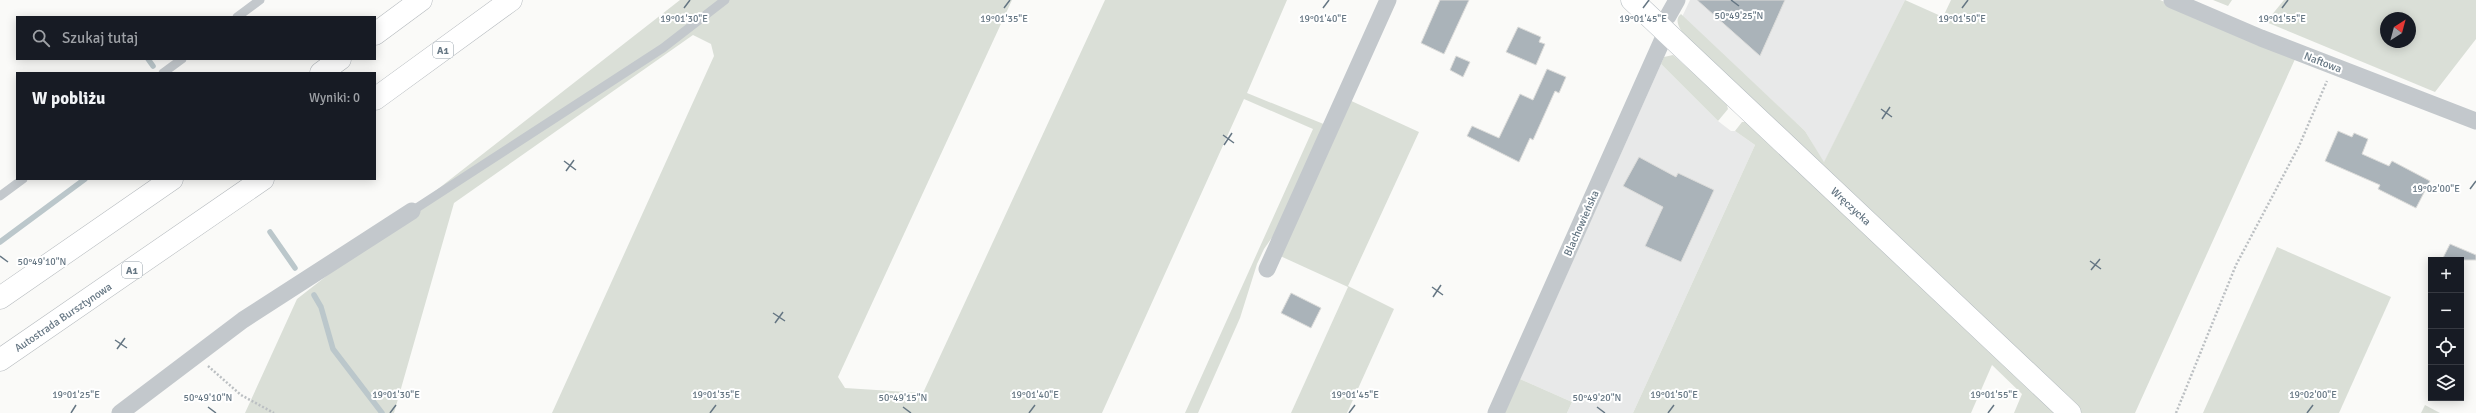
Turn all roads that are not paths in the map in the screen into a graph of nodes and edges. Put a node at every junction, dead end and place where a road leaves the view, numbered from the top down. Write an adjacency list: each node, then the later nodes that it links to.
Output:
1 (260, 0): 9 (lane)
2 (421, 0): 11 (main road)
3 (511, 0): 16 (main road, A1)
4 (725, 0): 22 (lane)
5 (1388, 0): 23 (street)
6 (1632, 0): 10 (main road, Wręczycka)
7 (1677, 0): 10 (street)
8 (2172, 0): 17 (street, Naftowa)
9 (238, 16)
10 (1662, 29): 27 (street, Blachowieńska); 28 (main road, Wręczycka)
11 (376, 33)
12 (181, 60): 14 (lane)
13 (339, 60): 15 (main road)
14 (164, 72)
15 (322, 72)
16 (376, 98)
17 (2476, 121)
18 (22, 180): 21 (lane)
19 (171, 180): 24 (main road)
20 (262, 180): 25 (main road, Autostrada Bursztynowa / A1)
21 (0, 196)
22 (412, 211): 26 (street)
23 (1266, 269)
24 (0, 298)
25 (0, 360)
26 (120, 413)
27 (1496, 413)
28 (2070, 413)

